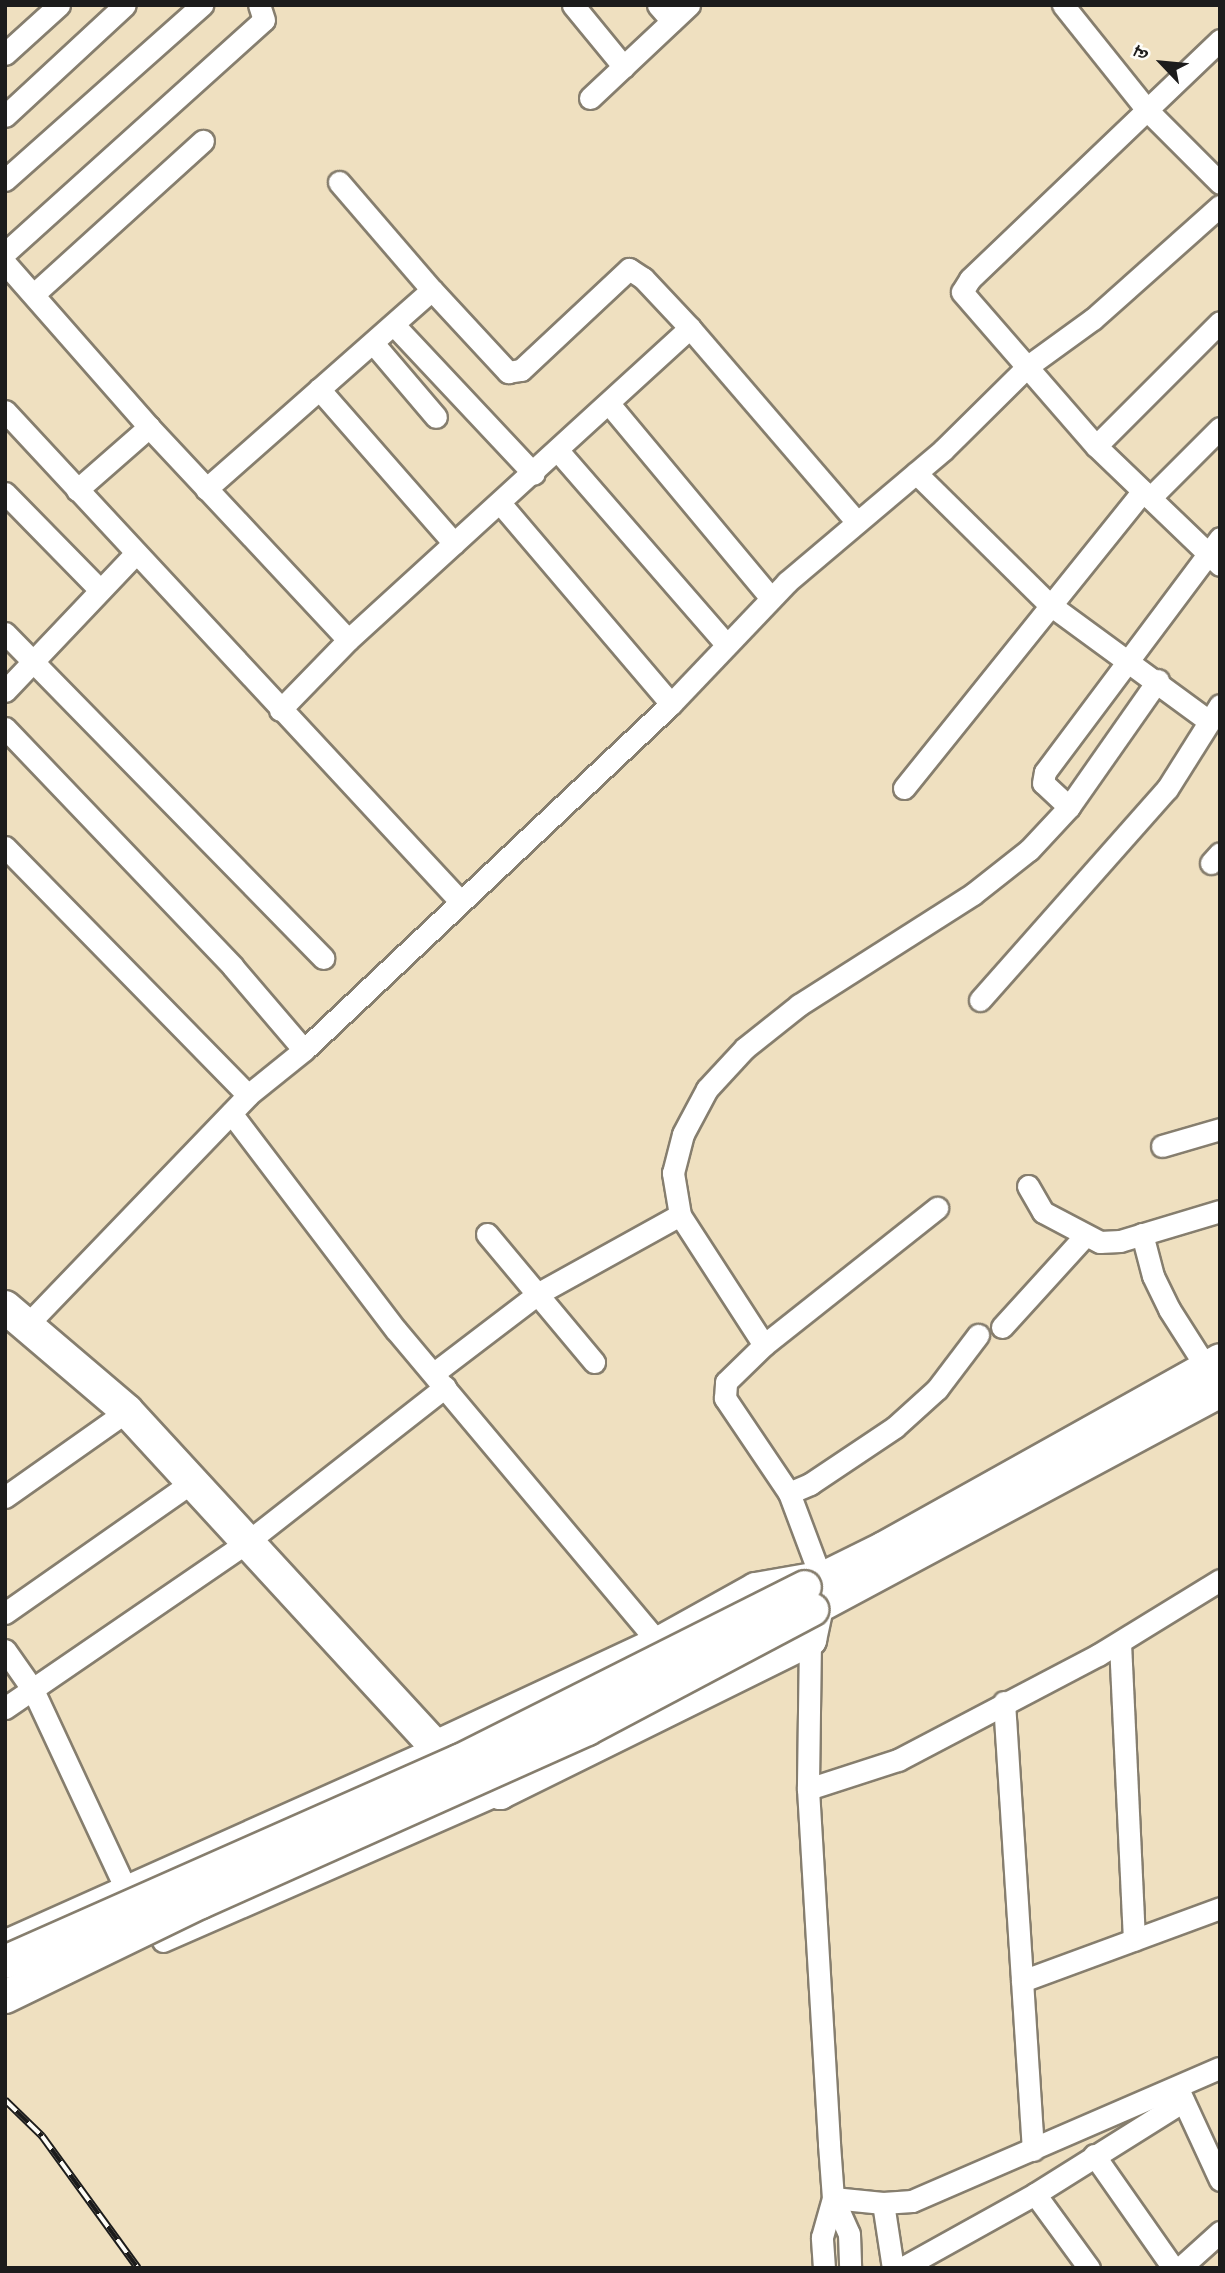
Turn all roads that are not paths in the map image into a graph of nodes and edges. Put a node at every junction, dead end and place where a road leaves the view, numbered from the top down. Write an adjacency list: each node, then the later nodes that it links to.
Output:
1 (59, 5): 10 (street)
2 (125, 5): 14 (street)
3 (202, 5): 16 (street)
4 (259, 5): 20 (street)
5 (573, 5): 11 (street)
6 (689, 5): 8 (street)
7 (1063, 5): 13 (street)
8 (665, 13): 11 (street)
9 (1220, 40): 13 (street)
10 (5, 54)
11 (624, 67): 12 (street)
12 (590, 99)
13 (1148, 111): 18 (street); 28 (street)
14 (5, 116)
15 (203, 141): 23 (street)
16 (5, 180)
17 (339, 182): 22 (street)
18 (1220, 183)
19 (1220, 206): 28 (street)
20 (5, 253)
21 (5, 263): 23 (street)
22 (432, 290): 25 (street); 26 (street)
23 (34, 294): 33 (street)
24 (1220, 322): 35 (street)
25 (394, 324): 27 (street); 38 (street)
26 (690, 328): 30 (street); 44 (street)
27 (373, 343): 29 (street); 32 (street)
28 (1028, 366): 35 (street); 37 (street)
29 (319, 389): 40 (street); 45 (street)
30 (610, 405): 36 (street); 49 (street)
31 (5, 411): 39 (street)
32 (436, 417)
33 (149, 427): 39 (street); 40 (street)
34 (1220, 428): 42 (street)
35 (1096, 446): 42 (street)
36 (559, 452): 38 (street); 53 (street)
37 (916, 473): 44 (street); 50 (street)
38 (534, 474): 43 (street)
39 (77, 489): 47 (street)
40 (206, 489): 52 (street)
41 (5, 493): 48 (street)
42 (1146, 495): 46 (street); 50 (street)
43 (500, 503): 45 (street); 58 (street)
44 (857, 523): 49 (street)
45 (454, 543): 52 (street)
46 (1215, 552): 54 (street)
47 (136, 553): 48 (street); 59 (street)
48 (100, 590): 55 (street)
49 (771, 598): 53 (street)
50 (1049, 604): 54 (street); 62 (street)
51 (5, 632): 55 (street)
52 (348, 640): 59 (street)
53 (726, 644): 58 (street)
54 (1129, 660): 56 (street); 63 (street)
55 (36, 662): 57 (street); 66 (street)
56 (1158, 680): 60 (street); 63 (street)
57 (5, 691)
58 (671, 704): 65 (street)
59 (280, 710): 65 (street)
60 (1214, 713): 67 (street)
61 (5, 728): 68 (street)
62 (904, 788)
63 (1069, 807): 76 (street)
64 (5, 847): 69 (street)
65 (460, 901): 68 (street)
66 (323, 958)
67 (980, 999)
68 (304, 1050): 69 (street)
69 (248, 1096): 70 (street)
70 (231, 1113): 81 (street); 87 (street)
71 (1220, 1129): 72 (street)
72 (1162, 1146)
73 (1028, 1186): 79 (street)
74 (937, 1208): 84 (street)
75 (1220, 1211): 78 (street)
76 (680, 1215): 80 (street); 84 (street)
77 (487, 1234): 80 (street)
78 (1142, 1234): 79 (street); 86 (street)
79 (1084, 1237): 82 (street)
80 (540, 1293): 85 (street); 87 (street)
81 (16, 1316): 88 (main road)
82 (1002, 1327)
83 (978, 1335): 90 (street)
84 (764, 1345): 90 (street)
85 (594, 1362)
86 (1215, 1373): 94 (main road)
87 (440, 1380): 92 (street); 96 (street)
88 (127, 1411): 89 (main road); 91 (street)
89 (191, 1483): 92 (main road); 95 (street)
90 (789, 1493): 94 (street)
91 (5, 1497)
92 (246, 1543): 99 (street); 102 (main road)
93 (1220, 1580): 97 (street)
94 (813, 1605): 96 (main road); 103 (street); 104 (main road); 110 (main road, bridge); 112 (main road, bridge)
95 (5, 1613)
96 (659, 1643): 102 (main road)
97 (1120, 1643): 100 (street); 108 (street)
98 (5, 1650): 99 (street)
99 (33, 1690): 101 (street); 105 (street)
100 (1004, 1702): 103 (street); 111 (street)
101 (5, 1708)
102 (436, 1747): 104 (main road); 105 (street)
103 (808, 1789): 119 (street)
104 (500, 1793): 109 (street)
105 (125, 1887): 107 (street)
106 (1220, 1908): 108 (street)
107 (5, 1940)
108 (1134, 1940): 111 (street)
109 (163, 1941)
110 (5, 1962)
111 (1022, 1981): 115 (street)
112 (5, 1997)
113 (1220, 2068): 114 (street)
114 (1180, 2094): 115 (street); 116 (street); 117 (street)
115 (1033, 2150): 120 (street)
116 (1094, 2155): 118 (street); 127 (street)
117 (1220, 2180)
118 (1035, 2194): 125 (street); 126 (street)
119 (833, 2198): 120 (street); 122 (street); 123 (street)
120 (883, 2203): 124 (street)
121 (1220, 2232): 128 (street)
122 (824, 2268)
123 (850, 2268)
124 (893, 2268)
125 (902, 2268)
126 (1089, 2268)
127 (1173, 2268)
128 (1180, 2268)

